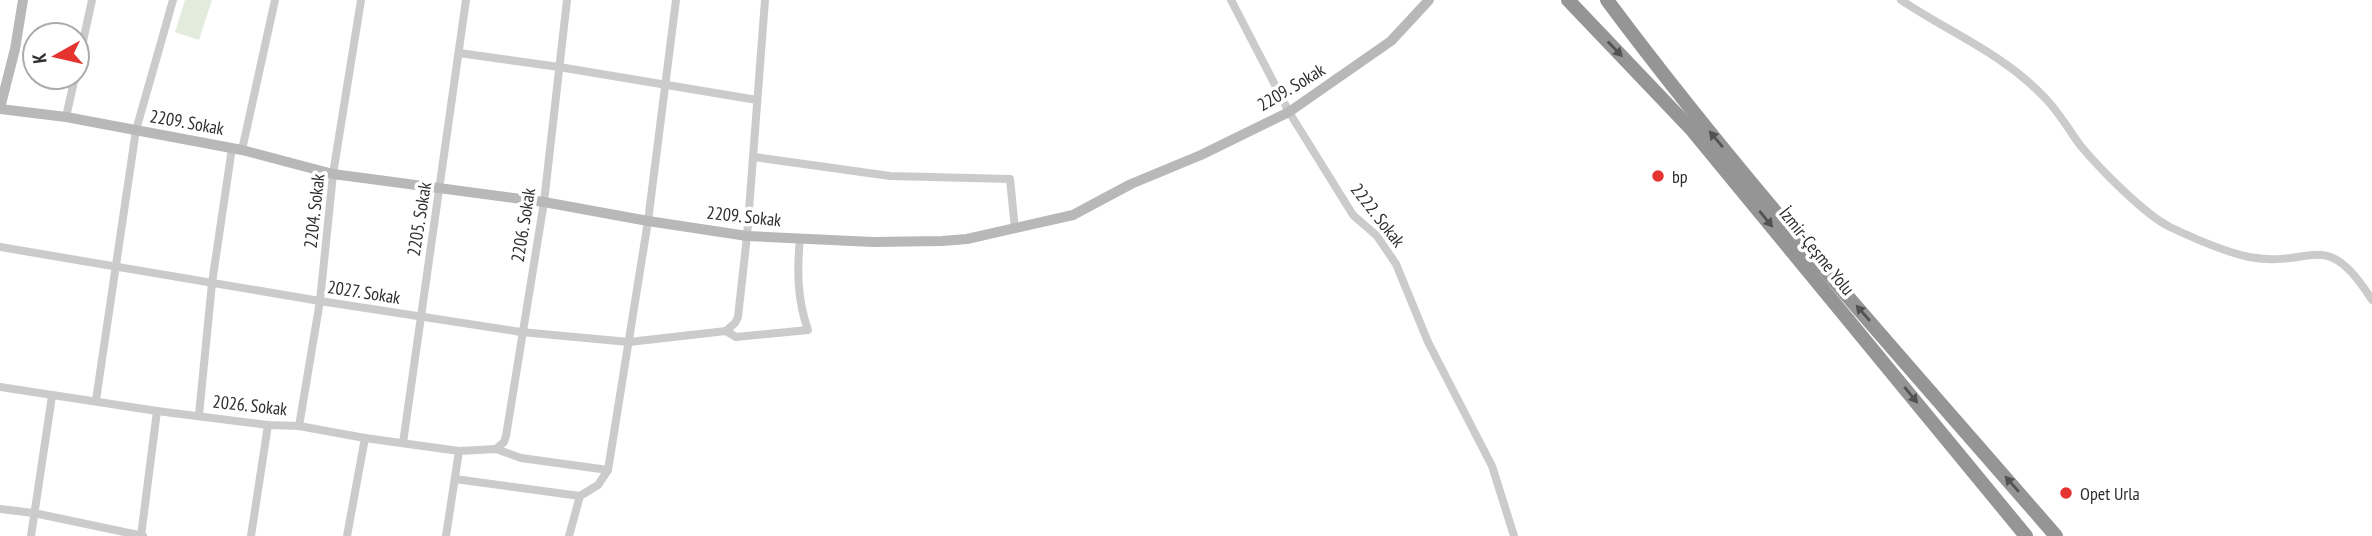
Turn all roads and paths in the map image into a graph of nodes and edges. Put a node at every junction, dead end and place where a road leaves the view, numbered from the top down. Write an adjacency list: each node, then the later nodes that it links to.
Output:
1 (23, 0): 20 (street)
2 (92, 0): 15 (street)
3 (173, 0): 25 (street)
4 (275, 0): 26 (street)
5 (361, 0): 28 (street, 2204. Sokak)
6 (466, 0): 16 (street, 2205. Sokak)
7 (566, 0): 17 (street, 2206. Sokak)
8 (676, 0): 18 (street)
9 (765, 0): 21 (street)
10 (1231, 0): 23 (street, 2222. Sokak)
11 (1429, 0): 23 (street, 2209. Sokak)
12 (1568, 0): 67 (highway, İzmir-Çeşme Yolu, one-way to 67)
13 (1607, 0): 68 (highway, İzmir-Çeşme Yolu, one-way to 13)
14 (1901, 0): 38 (street)
15 (87, 21)
16 (459, 53): 17 (street); 29 (street, 2205. Sokak)
17 (559, 67): 18 (street); 30 (street, 2206. Sokak)
18 (664, 84): 21 (street); 31 (street)
19 (72, 91): 24 (street)
20 (1, 94): 22 (street)
21 (757, 100): 27 (street)
22 (0, 108): 24 (street, 2209. Sokak)
23 (1289, 112): 32 (street, 2209. Sokak); 66 (street, 2222. Sokak)
24 (66, 117): 25 (street, 2209. Sokak)
25 (136, 131): 26 (street, 2209. Sokak); 36 (street)
26 (237, 149): 28 (street, 2209. Sokak); 37 (street)
27 (754, 157): 32 (street); 33 (street)
28 (333, 174): 29 (street, 2209. Sokak); 39 (street, 2204. Sokak)
29 (439, 189): 30 (street, 2209. Sokak); 40 (street, 2205. Sokak)
30 (544, 202): 31 (street, 2209. Sokak); 42 (street, 2206. Sokak)
31 (648, 221): 33 (street, 2209. Sokak); 43 (street)
32 (1015, 229): 34 (street, 2209. Sokak)
33 (747, 236): 34 (street, 2209. Sokak); 41 (street)
34 (800, 238): 41 (street, 2027. Sokak)
35 (0, 247): 36 (street, 2027. Sokak)
36 (114, 267): 37 (street, 2027. Sokak); 46 (street)
37 (212, 283): 39 (street, 2027. Sokak); 48 (street)
38 (2372, 300)
39 (320, 301): 40 (street, 2027. Sokak); 50 (street, 2204. Sokak)
40 (419, 316): 42 (street, 2027. Sokak); 52 (street, 2205. Sokak)
41 (726, 331): 43 (street, 2027. Sokak)
42 (522, 332): 43 (street, 2027. Sokak); 53 (street, 2206. Sokak)
43 (629, 342): 55 (street)
44 (0, 387): 45 (street, 2026. Sokak)
45 (52, 396): 46 (street, 2026. Sokak); 59 (street)
46 (96, 400): 47 (street, 2026. Sokak)
47 (157, 411): 48 (street, 2026. Sokak); 61 (street)
48 (199, 415): 49 (street, 2026. Sokak)
49 (268, 425): 50 (street, 2026. Sokak); 62 (street)
50 (299, 426): 51 (street, 2026. Sokak)
51 (365, 438): 52 (street, 2026. Sokak); 63 (street)
52 (403, 443): 54 (street, 2026. Sokak)
53 (496, 449): 54 (street, 2026. Sokak); 55 (street)
54 (459, 451): 56 (street)
55 (608, 470): 57 (street)
56 (455, 479): 57 (street); 64 (street)
57 (580, 496): 65 (street)
58 (0, 509): 59 (street)
59 (34, 513): 60 (street); 61 (street)
60 (31, 536)
61 (141, 536)
62 (251, 536)
63 (347, 536)
64 (446, 536)
65 (570, 536)
66 (1514, 536)
67 (2026, 536)
68 (2056, 536)

